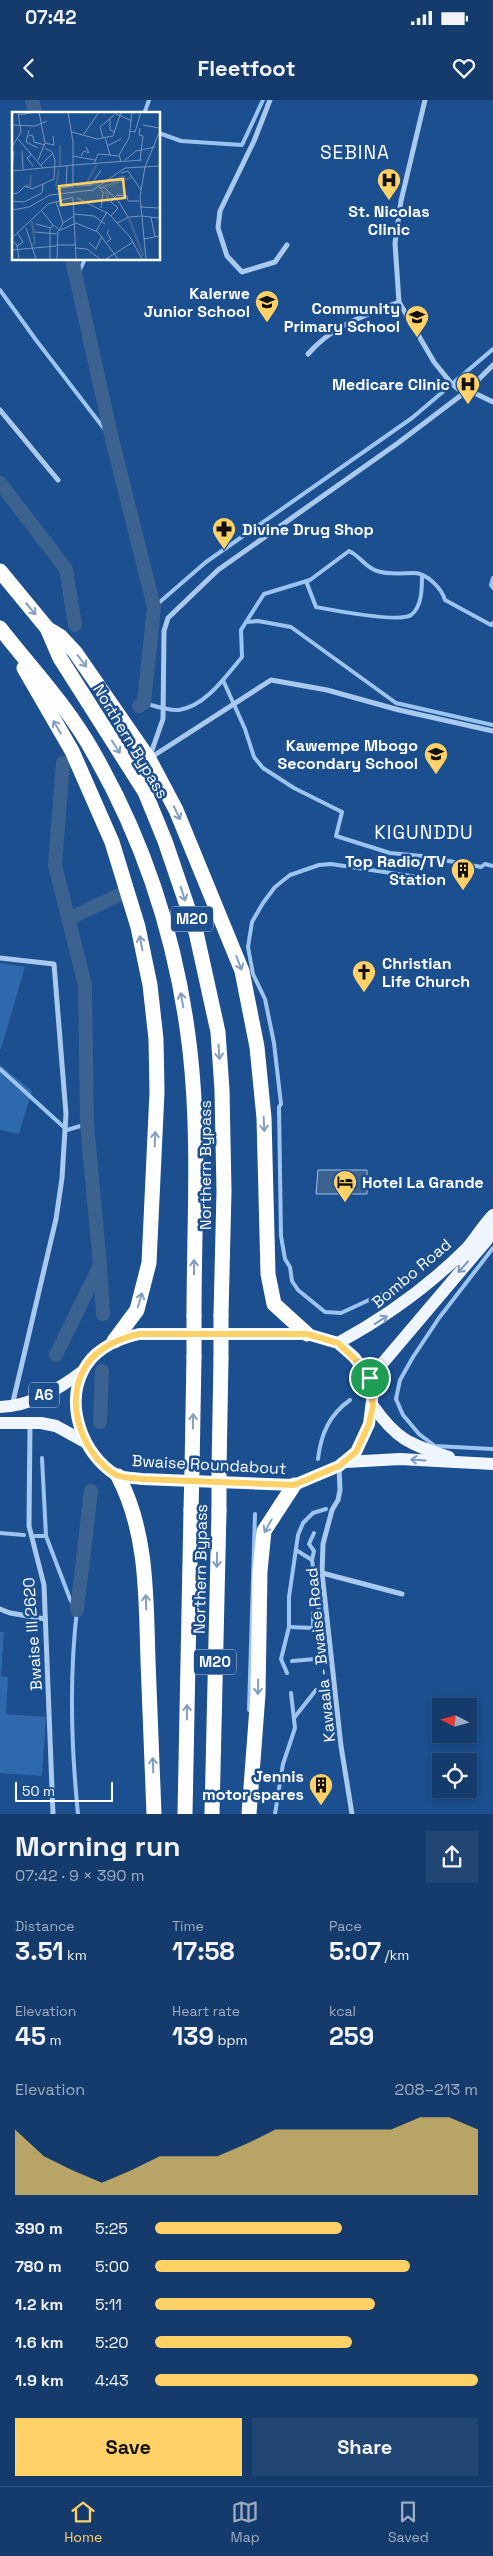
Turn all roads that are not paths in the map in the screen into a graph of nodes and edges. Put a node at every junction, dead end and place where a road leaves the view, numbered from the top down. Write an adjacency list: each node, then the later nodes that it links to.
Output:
1 (270, 100): 3 (street)
2 (425, 100): 4 (street)
3 (287, 246)
4 (399, 302): 5 (street); 7 (street)
5 (308, 354)
6 (493, 365): 7 (street)
7 (468, 390): 8 (street); 16 (street)
8 (493, 402)
9 (0, 410): 10 (street)
10 (58, 480)
11 (0, 571): 13 (highway, Northern Bypass / M20, one-way to 13)
12 (0, 628): 14 (highway, Northern Bypass / M20)
13 (47, 628): 16 (highway, one-way to 16); 42 (highway, Northern Bypass / M20, one-way to 42, bridge)
14 (14, 646): 21 (highway, one-way to 14); 41 (highway, Northern Bypass / M20, one-way to 14, bridge)
15 (493, 731): 16 (street)
16 (150, 759): 20 (highway, one-way to 20)
17 (0, 958): 26 (street)
18 (493, 1215): 22 (main road, Bombo Road, one-way to 18)
19 (493, 1229): 24 (main road, Bombo Road, one-way to 24)
20 (307, 1334): 21 (main road, Bwaise Roundabout); 22 (main road, Bwaise Roundabout)
21 (114, 1341): 23 (main road, Bwaise Roundabout)
22 (338, 1343): 24 (main road, Bwaise Roundabout)
23 (83, 1371): 26 (main road, A6); 29 (main road, Bwaise Roundabout)
24 (370, 1378): 25 (main road, Bwaise Roundabout)
25 (373, 1406): 30 (main road); 31 (main road, Bwaise Roundabout)
26 (6, 1407)
27 (0, 1423): 28 (main road, A6)
28 (30, 1423): 29 (main road, A6); 38 (street, Bwaise III 2620)
29 (85, 1442): 33 (main road, Bwaise Roundabout)
30 (466, 1463): 31 (main road, one-way to 31); 32 (main road)
31 (343, 1464): 34 (main road, Bwaise Roundabout); 35 (street, Kawaala - Bwaise Road)
32 (493, 1464)
33 (118, 1476): 34 (main road, Bwaise Roundabout); 40 (highway, one-way to 33)
34 (294, 1485): 43 (highway, one-way to 43)
35 (322, 1573): 36 (street); 44 (street, Kawaala - Bwaise Road)
36 (402, 1594)
37 (0, 1609): 38 (street)
38 (45, 1619): 39 (street, Bwaise III 2620)
39 (53, 1814)
40 (154, 1814)
41 (185, 1814)
42 (212, 1814)
43 (249, 1814)
44 (352, 1814)

